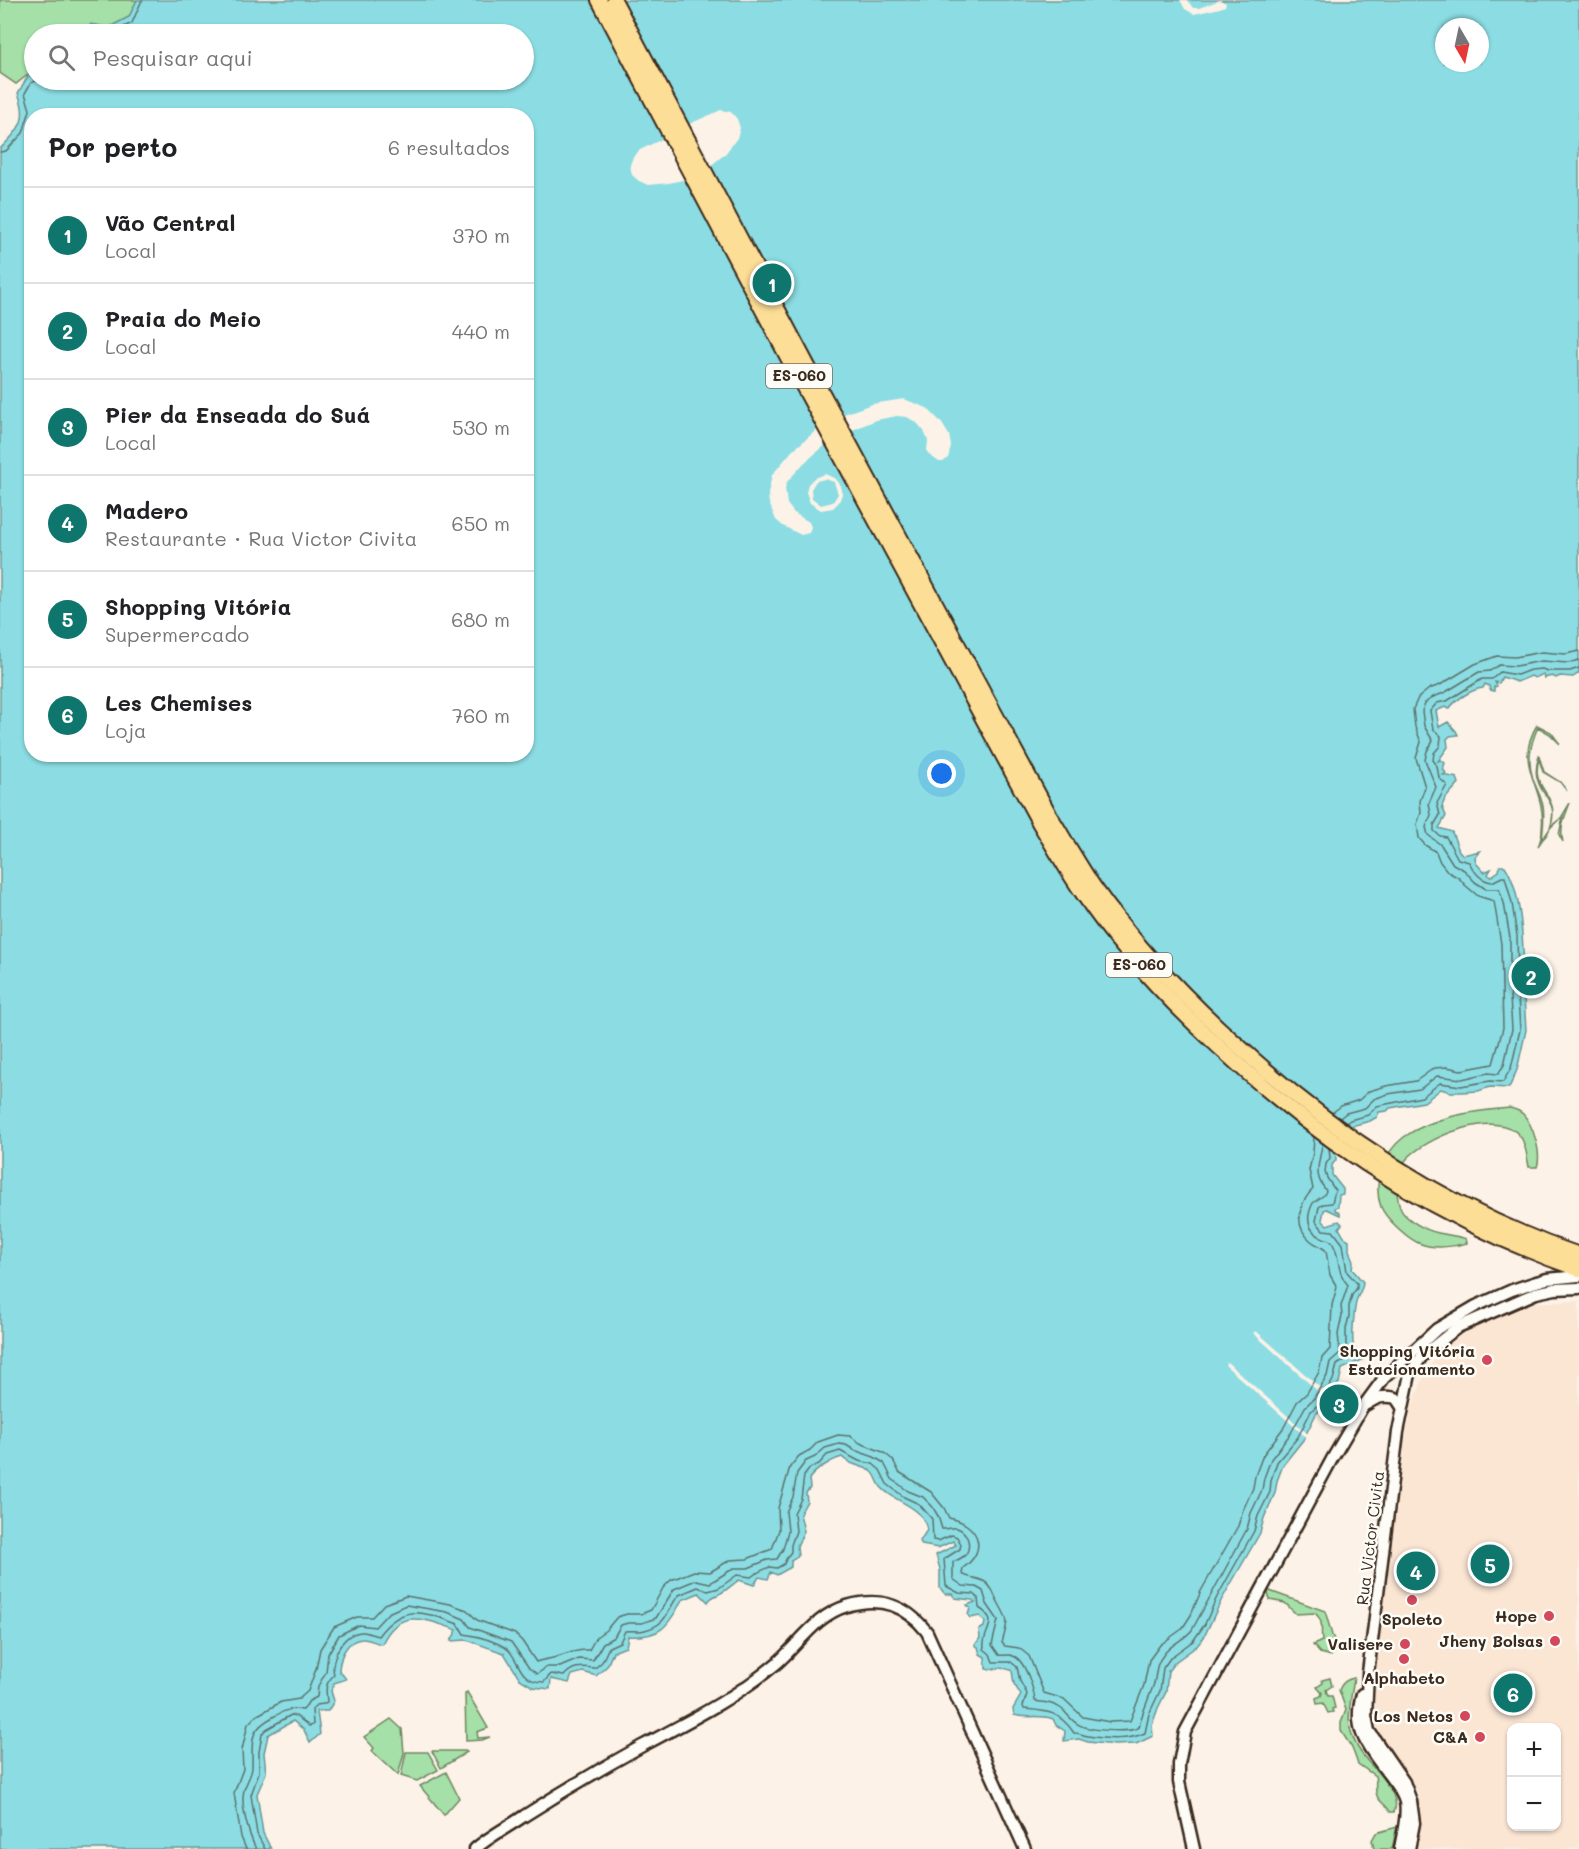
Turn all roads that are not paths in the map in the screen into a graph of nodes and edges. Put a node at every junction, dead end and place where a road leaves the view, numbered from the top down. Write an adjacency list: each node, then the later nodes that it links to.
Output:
1 (599, 0): 4 (main road, ES-060)
2 (614, 0): 3 (main road, ES-060)
3 (1579, 1255)
4 (1579, 1269)
5 (1579, 1276): 8 (street)
6 (1579, 1288): 7 (street, Rua Victor Civita)
7 (1402, 1407): 8 (street); 9 (street, Rua Victor Civita)
8 (1362, 1408): 12 (street)
9 (1368, 1673): 13 (street, Rua Victor Civita); 14 (street, Rua Victor Civita)
10 (475, 1849): 11 (street)
11 (1025, 1849)
12 (1194, 1849)
13 (1400, 1849)
14 (1409, 1849)

